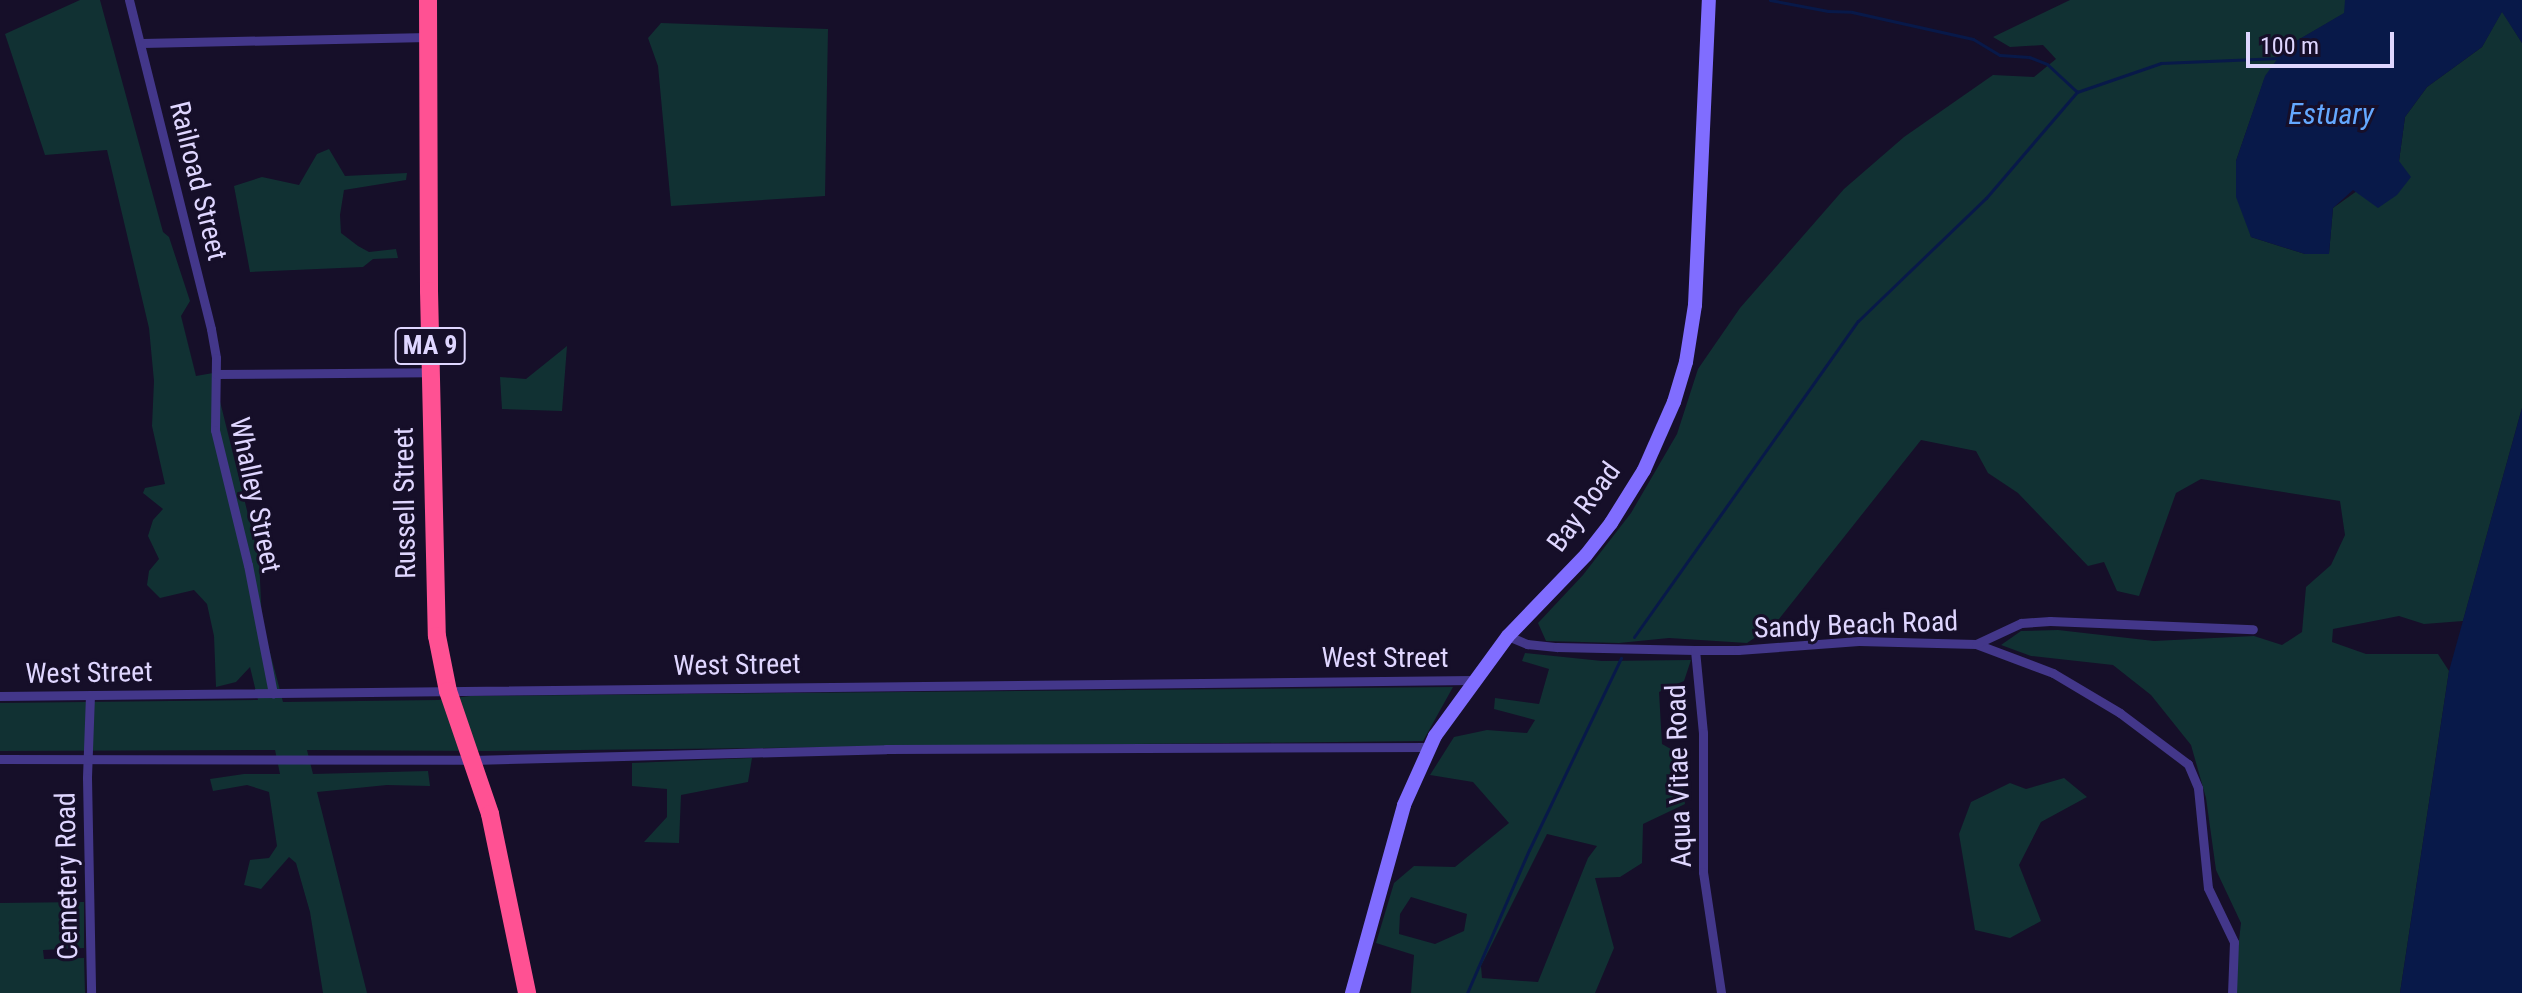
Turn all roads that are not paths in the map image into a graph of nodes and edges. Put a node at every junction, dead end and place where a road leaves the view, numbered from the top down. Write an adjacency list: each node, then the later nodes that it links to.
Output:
1 (129, 0): 5 (street, Railroad Street)
2 (428, 0): 4 (highway, Russell Street / MA 9)
3 (1709, 0): 9 (main road, Bay Road)
4 (428, 37): 5 (street); 6 (highway, Russell Street / MA 9)
5 (142, 43): 7 (street, Railroad Street)
6 (430, 372): 7 (street, Whalley Street); 13 (highway, Russell Street / MA 9)
7 (216, 374): 14 (street, Whalley Street)
8 (2253, 629): 10 (street, Sandy Beach Road)
9 (1508, 636): 11 (street, Aqua Vitae Road); 12 (main road, Bay Road)
10 (1976, 644): 11 (street, Sandy Beach Road); 25 (street)
11 (1695, 650): 24 (street, Aqua Vitae Road)
12 (1474, 680): 13 (street, West Street); 17 (main road, Bay Road)
13 (448, 691): 14 (street, West Street); 20 (highway, Russell Street / MA 9)
14 (273, 694): 15 (street, West Street)
15 (90, 695): 16 (street, West Street); 18 (street, Cemetery Road)
16 (0, 696)
17 (1429, 747): 20 (street); 23 (main road, Bay Road)
18 (87, 758): 19 (street); 20 (street); 21 (street, Cemetery Road)
19 (0, 759)
20 (472, 760): 22 (highway, Russell Street / MA 9)
21 (91, 993)
22 (527, 993)
23 (1352, 993)
24 (1721, 993)
25 (2232, 993)

